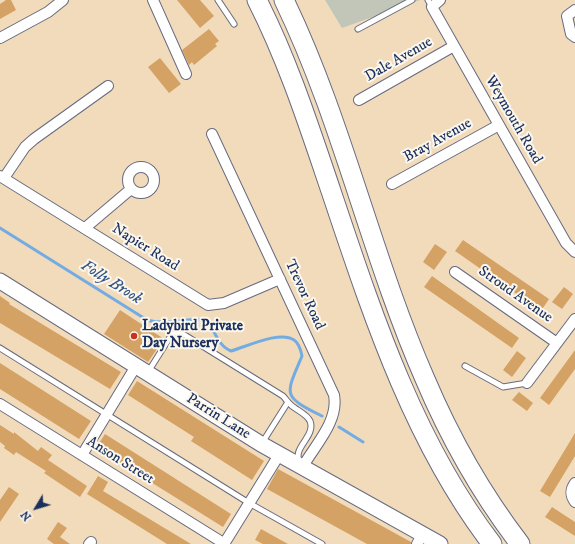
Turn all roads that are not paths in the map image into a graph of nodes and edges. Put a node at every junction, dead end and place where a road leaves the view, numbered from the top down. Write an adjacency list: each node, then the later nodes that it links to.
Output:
1 (63, 0): 13 (street)
2 (154, 0): 15 (street)
3 (218, 0): 10 (lane)
4 (256, 0): 48 (highway)
5 (284, 0): 49 (highway)
6 (412, 0): 11 (lane)
7 (440, 0): 8 (street)
8 (430, 4): 14 (street, Weymouth Road)
9 (575, 10): 12 (street)
10 (234, 24)
11 (358, 29)
12 (575, 37)
13 (0, 38)
14 (454, 46): 17 (street, Dale Avenue); 18 (street, Weymouth Road)
15 (186, 74)
16 (108, 86): 20 (street)
17 (358, 100)
18 (499, 125): 21 (street, Bray Avenue); 24 (street, Weymouth Road)
19 (212, 134): 26 (street, Trevor Road)
20 (2, 177): 23 (street, Napier Road)
21 (392, 184)
22 (131, 189): 23 (street)
23 (85, 228): 26 (street, Napier Road)
24 (575, 252)
25 (455, 272): 29 (street, Stroud Avenue)
26 (280, 279): 40 (street, Trevor Road)
27 (0, 282): 32 (main road, Parrin Lane)
28 (575, 319): 29 (street)
29 (557, 343): 33 (street)
30 (0, 348): 36 (lane)
31 (465, 366): 33 (lane)
32 (142, 370): 34 (lane); 36 (street); 37 (main road, Parrin Lane)
33 (527, 383)
34 (288, 402): 37 (lane); 40 (lane)
35 (0, 404): 38 (street, Anson Street)
36 (107, 415): 38 (street); 43 (lane)
37 (261, 444): 39 (main road, Parrin Lane)
38 (82, 455): 45 (street, Anson Street)
39 (279, 455): 40 (main road, Parrin Lane); 43 (street)
40 (302, 468): 44 (main road, Parrin Lane)
41 (575, 483): 42 (street)
42 (575, 502)
43 (249, 503): 45 (street); 46 (lane)
44 (420, 538): 47 (main road, Parrin Lane)
45 (224, 544)
46 (322, 544)
47 (440, 544)
48 (492, 544)
49 (520, 544)

